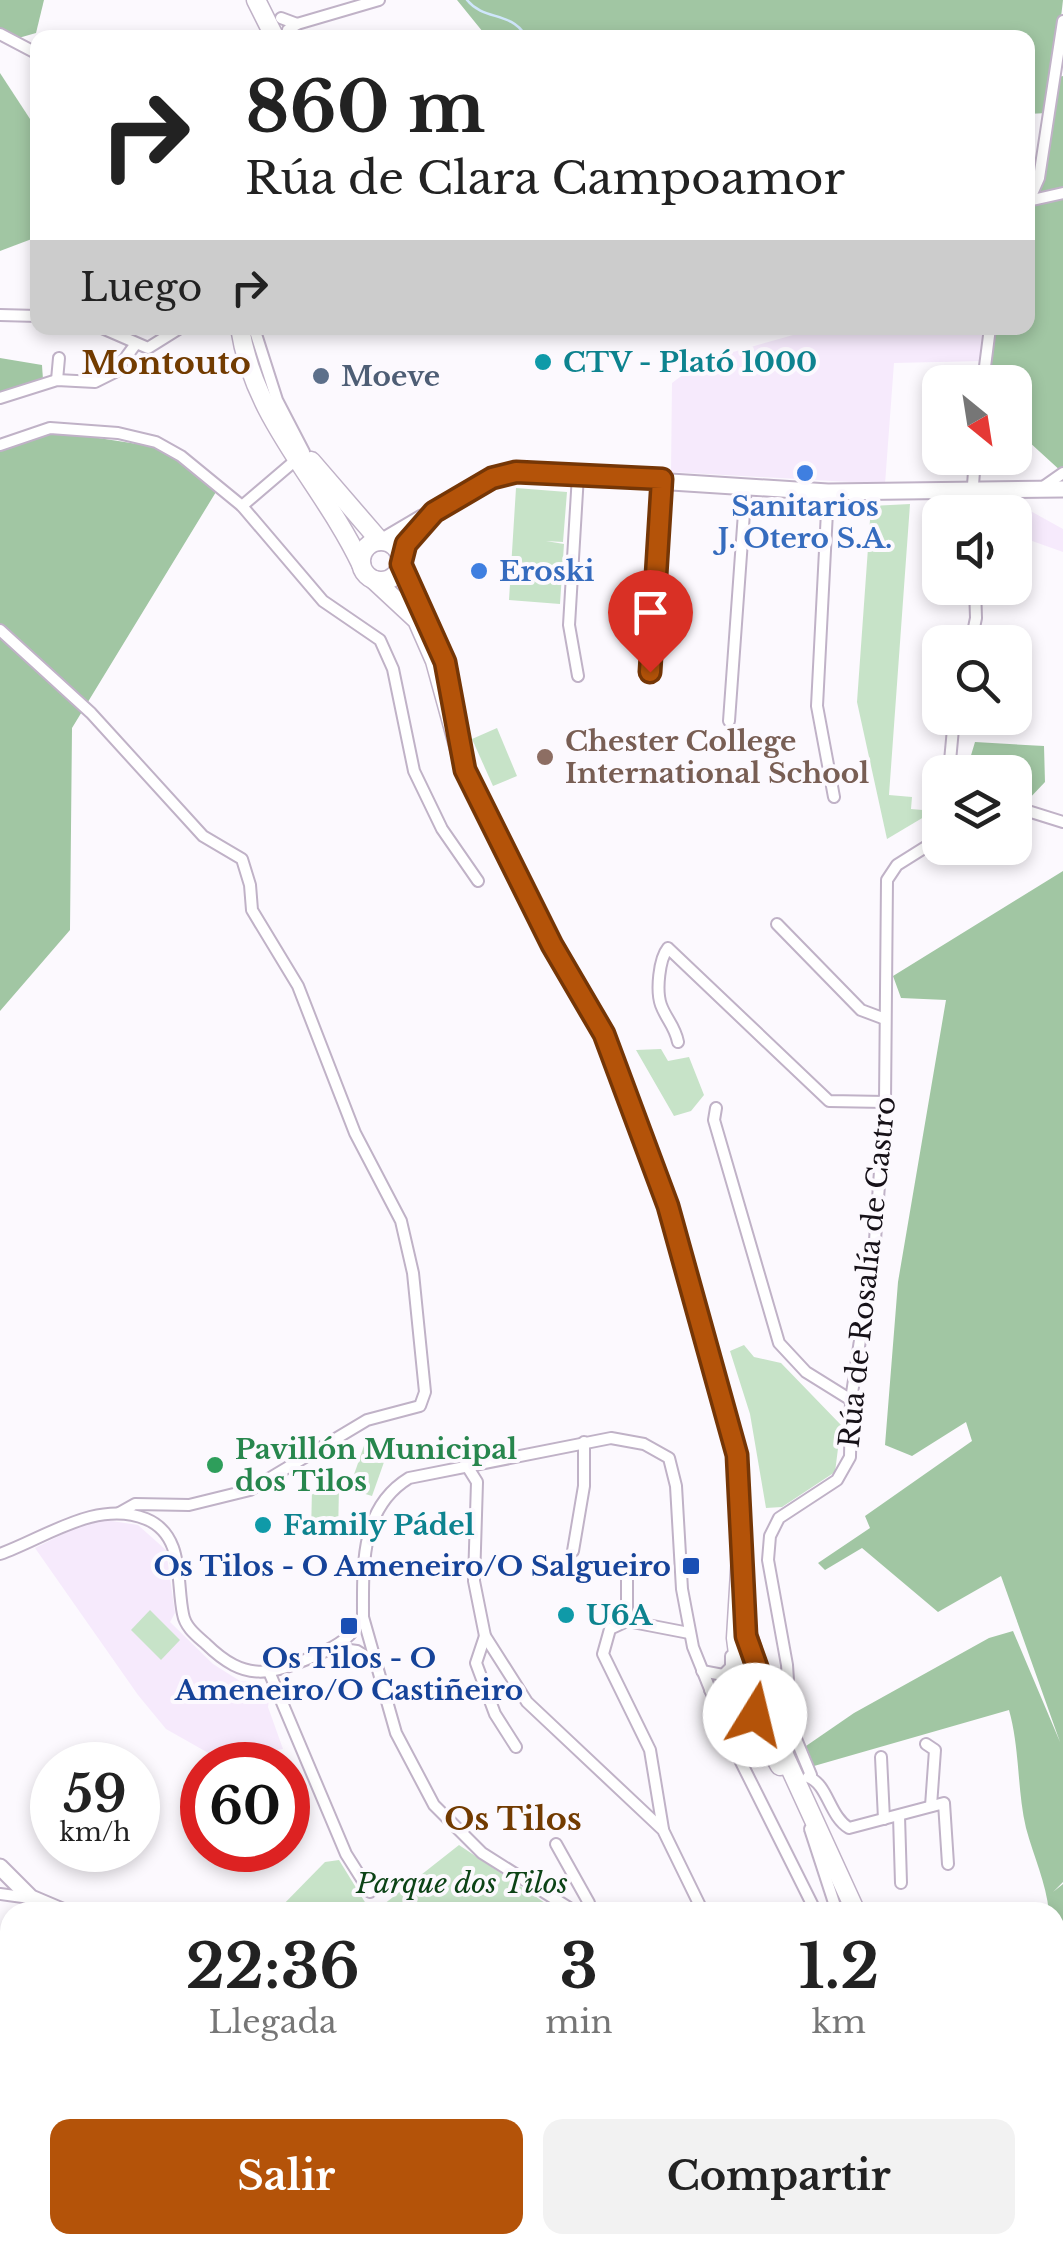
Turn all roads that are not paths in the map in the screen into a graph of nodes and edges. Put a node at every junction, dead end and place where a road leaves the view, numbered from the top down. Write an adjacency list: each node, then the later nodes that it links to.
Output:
1 (256, 0): 6 (main road)
2 (268, 0): 7 (main road)
3 (379, 0): 9 (street)
4 (281, 18): 8 (street)
5 (1063, 21): 12 (street)
6 (271, 30)
7 (289, 30)
8 (289, 30)
9 (299, 30)
10 (0, 34): 11 (street)
11 (30, 50)
12 (1035, 187)
13 (1063, 193): 14 (street)
14 (1035, 200)
15 (0, 316): 16 (street)
16 (30, 316)
17 (116, 335): 22 (street)
18 (169, 335): 22 (street)
19 (241, 335): 28 (main road)
20 (251, 335): 28 (main road)
21 (989, 335): 24 (street)
22 (135, 345): 25 (street)
23 (59, 358): 25 (street)
24 (985, 365)
25 (57, 380): 26 (street)
26 (0, 398)
27 (0, 445): 39 (street)
28 (300, 456): 39 (street); 41 (main road); 43 (main road)
29 (1063, 473): 37 (street)
30 (578, 475): 32 (street); 40 (street); 47 (street)
31 (972, 475): 36 (street)
32 (662, 479): 33 (street); 46 (street)
33 (746, 486): 35 (street); 48 (street)
34 (1063, 489): 37 (street)
35 (828, 492): 36 (street); 50 (street)
36 (970, 492): 37 (street); 38 (street)
37 (1037, 492)
38 (970, 495)
39 (242, 506): 54 (street)
40 (434, 512): 41 (street); 42 (street)
41 (382, 541): 42 (main road); 43 (main road)
42 (401, 561): 44 (main road); 49 (main road)
43 (361, 564): 44 (main road)
44 (374, 580): 49 (main road)
45 (0, 630): 63 (street)
46 (650, 672)
47 (578, 676)
48 (729, 721)
49 (454, 730): 66 (main road)
50 (834, 797)
51 (1032, 813): 52 (street)
52 (1063, 822)
53 (922, 849): 56 (street, Rúa de Rosalía de Castro)
54 (478, 882)
55 (777, 924): 56 (street)
56 (885, 1019): 58 (street, Rúa de Rosalía de Castro)
57 (678, 1042): 58 (street)
58 (885, 1102): 60 (street, Rúa de Rosalía de Castro)
59 (716, 1108): 60 (street)
60 (851, 1400): 75 (street, Rúa de Rosalía de Castro)
61 (584, 1442): 62 (street); 64 (street); 70 (street)
62 (467, 1466): 68 (street); 71 (street)
63 (118, 1514): 65 (street); 77 (street)
64 (574, 1551)
65 (0, 1554)
66 (740, 1567): 72 (main road); 81 (main road)
67 (627, 1569): 69 (street)
68 (363, 1616): 73 (street); 74 (street)
69 (627, 1621): 70 (street); 94 (street)
70 (689, 1634): 76 (street)
71 (485, 1636): 87 (street); 94 (street)
72 (736, 1638): 76 (street); 79 (main road)
73 (334, 1648): 74 (street); 77 (street)
74 (373, 1662): 104 (street)
75 (787, 1665): 78 (street); 81 (street)
76 (702, 1671): 80 (street)
77 (270, 1674): 99 (street)
78 (789, 1685): 81 (street); 84 (street)
79 (740, 1687): 80 (street); 81 (main road); 82 (main road)
80 (710, 1690): 83 (street)
81 (769, 1696): 82 (main road); 84 (street); 89 (main road)
82 (747, 1713): 83 (street); 85 (street); 93 (main road)
83 (722, 1715): 85 (street)
84 (790, 1717): 89 (street)
85 (730, 1733): 108 (street)
86 (926, 1744): 90 (street)
87 (516, 1747)
88 (881, 1757): 92 (street)
89 (804, 1779): 92 (street); 111 (main road)
90 (932, 1806): 91 (street); 96 (street)
91 (899, 1816): 92 (street); 98 (street)
92 (884, 1819)
93 (810, 1829): 109 (street); 110 (main road)
94 (664, 1830): 107 (street)
95 (556, 1844): 102 (street)
96 (948, 1864)
97 (0, 1867): 101 (street)
98 (902, 1882)
99 (370, 1892)
100 (0, 1894): 101 (street)
101 (32, 1898): 103 (street)
102 (582, 1899): 105 (street); 106 (street)
103 (41, 1902)
104 (558, 1902)
105 (575, 1902)
106 (586, 1902)
107 (698, 1902)
108 (811, 1902)
109 (834, 1902)
110 (843, 1902)
111 (852, 1902)

